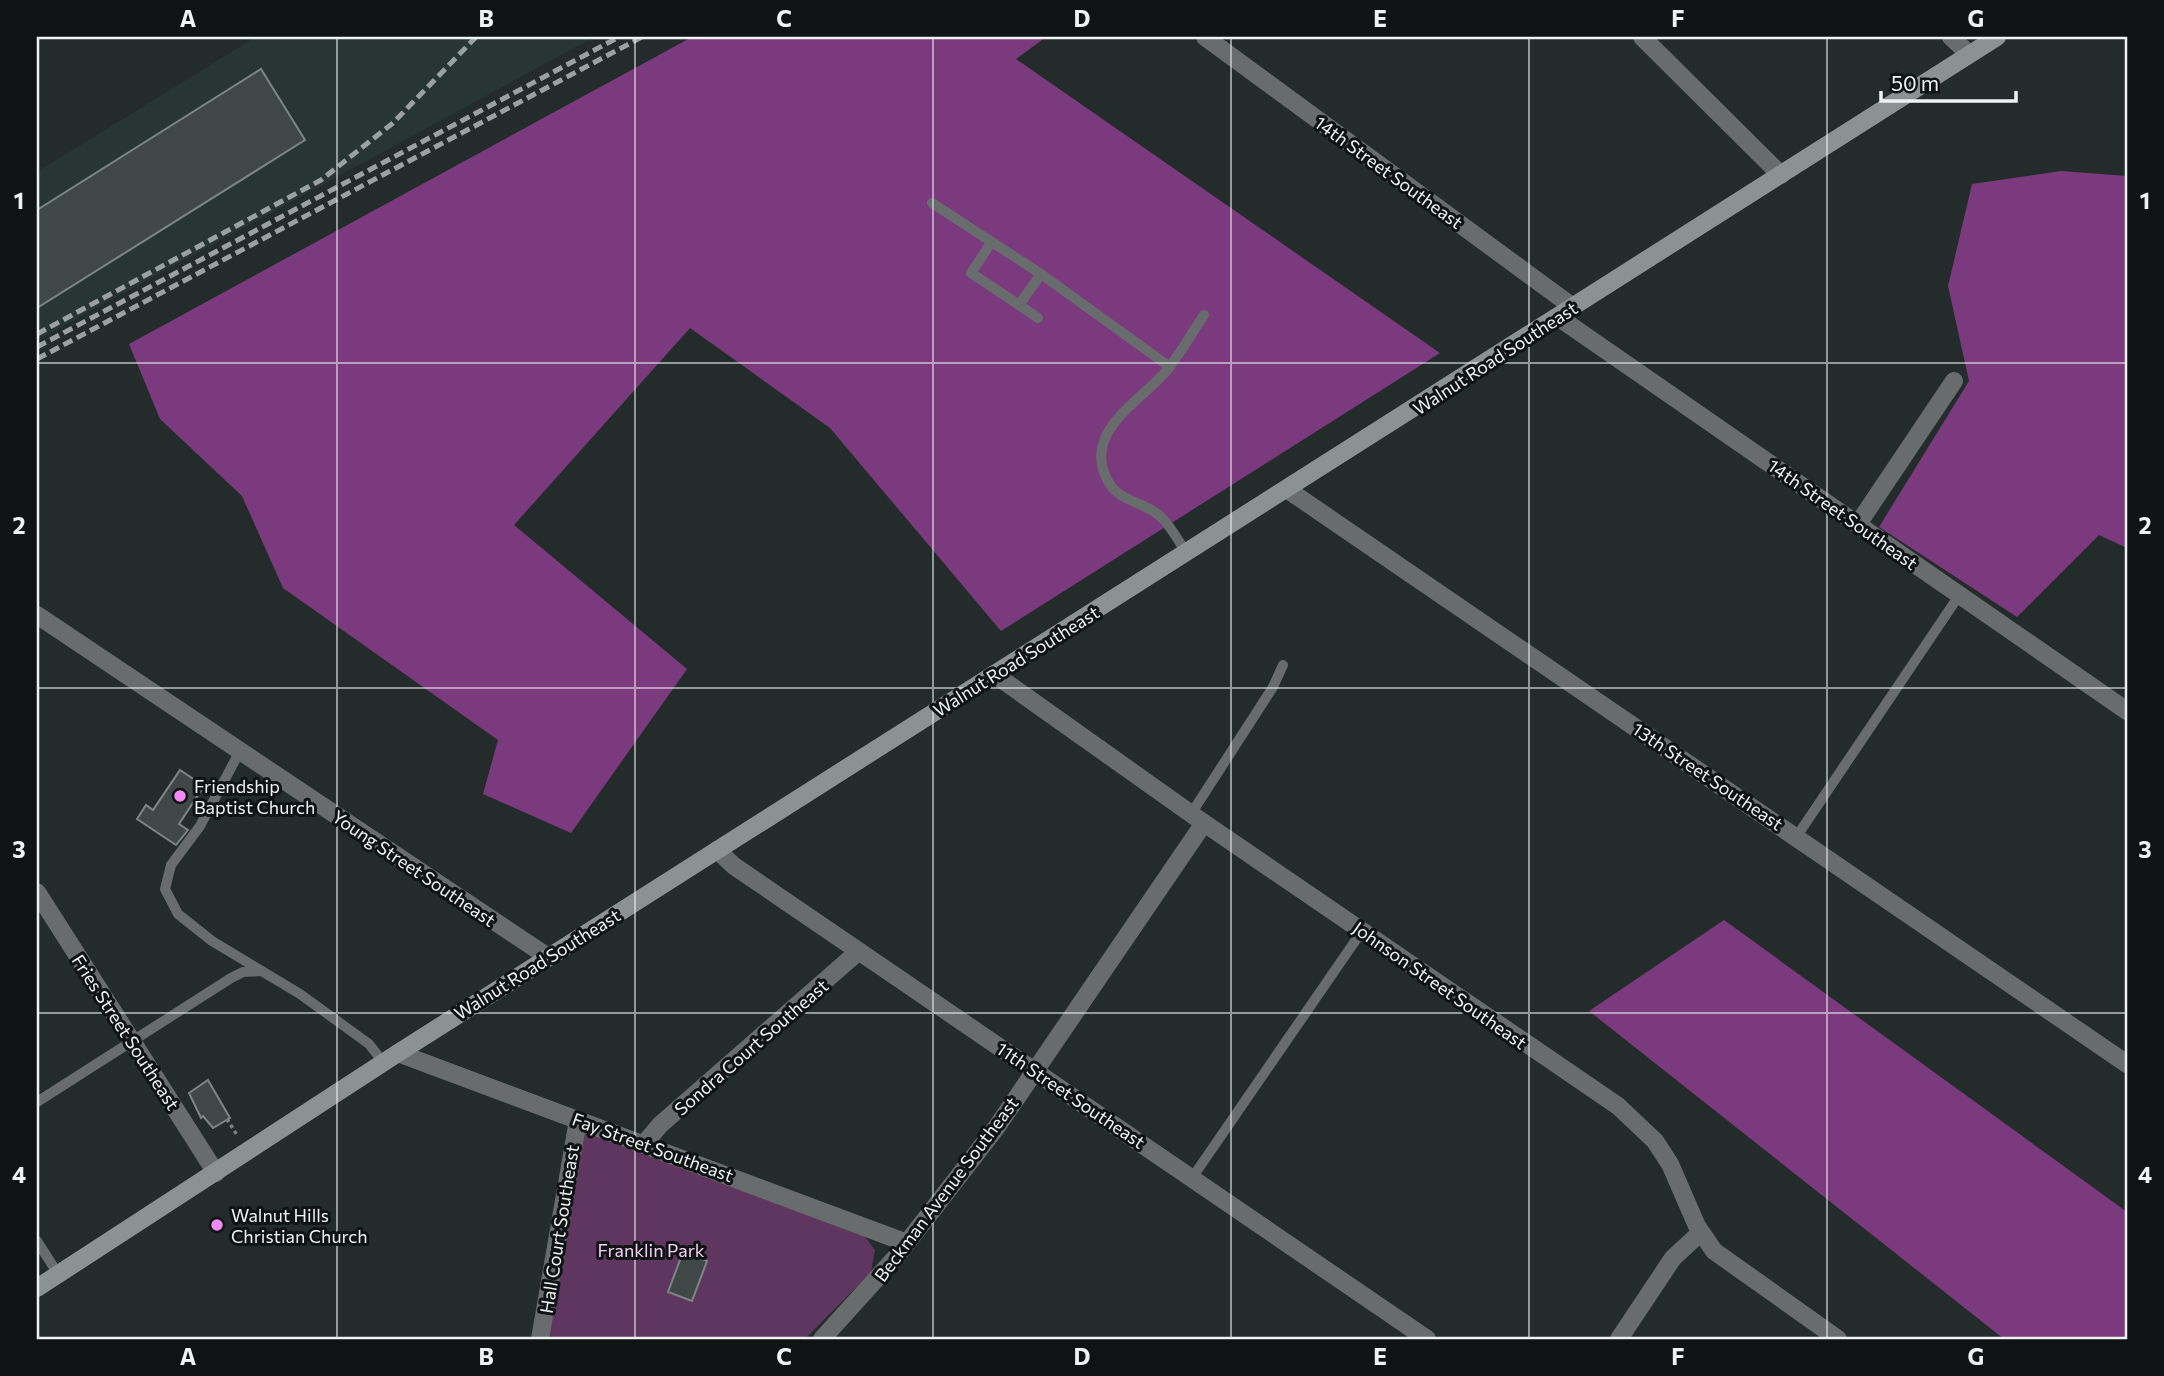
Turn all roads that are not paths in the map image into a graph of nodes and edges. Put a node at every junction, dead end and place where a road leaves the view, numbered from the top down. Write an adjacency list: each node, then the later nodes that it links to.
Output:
1 (1205, 37): 11 (street, 14th Street Southeast)
2 (1642, 37): 6 (street)
3 (1951, 37): 5 (street)
4 (1997, 37): 5 (main road, Walnut Road Southeast)
5 (1969, 54): 6 (main road, Walnut Road Southeast)
6 (1781, 174): 11 (main road, Walnut Road Southeast)
7 (932, 203): 8 (lane)
8 (991, 243): 9 (lane); 10 (lane)
9 (1041, 274): 10 (lane); 14 (lane)
10 (1019, 305): 13 (lane)
11 (1566, 312): 16 (main road, Walnut Road Southeast); 17 (street, 14th Street Southeast)
12 (1204, 315): 14 (lane)
13 (1038, 318)
14 (1170, 368): 18 (lane)
15 (1954, 382): 17 (street)
16 (1288, 490): 18 (main road, Walnut Road Southeast); 26 (street, 13th Street Southeast)
17 (1858, 524): 19 (street, 14th Street Southeast)
18 (1186, 554): 22 (main road, Walnut Road Southeast)
19 (1959, 594): 23 (street, 14th Street Southeast); 26 (lane)
20 (37, 615): 24 (street, Young Street Southeast)
21 (1283, 664): 25 (lane)
22 (994, 674): 25 (street, Johnson Street Southeast); 27 (main road, Walnut Road Southeast)
23 (2127, 711)
24 (240, 751): 31 (street, Young Street Southeast); 32 (lane)
25 (1198, 818): 29 (street, Johnson Street Southeast); 36 (street, Beckman Avenue Southeast)
26 (1797, 836): 35 (street, 13th Street Southeast)
27 (717, 850): 30 (street, 11th Street Southeast); 31 (main road, Walnut Road Southeast)
28 (37, 892): 33 (street, Fries Street Southeast)
29 (1362, 931): 41 (lane); 42 (street, Johnson Street Southeast)
30 (859, 951): 36 (street, 11th Street Southeast); 39 (street, Sondra Court Southeast)
31 (548, 957): 34 (main road, Walnut Road Southeast)
32 (262, 971): 33 (lane); 34 (lane)
33 (130, 1040): 37 (lane); 40 (street, Fries Street Southeast)
34 (391, 1058): 38 (street, Fay Street Southeast); 40 (main road, Walnut Road Southeast)
35 (2127, 1064)
36 (1035, 1071): 41 (street, 11th Street Southeast); 44 (street, Beckman Avenue Southeast)
37 (37, 1102)
38 (578, 1120): 39 (street, Fay Street Southeast); 47 (street, Hall Court Southeast)
39 (644, 1144): 44 (street, Fay Street Southeast)
40 (216, 1173): 45 (main road, Walnut Road Southeast)
41 (1192, 1178): 49 (street, 11th Street Southeast)
42 (1700, 1233): 50 (street); 51 (street, Johnson Street Southeast)
43 (37, 1241): 45 (lane)
44 (907, 1243): 48 (street, Beckman Avenue Southeast)
45 (58, 1274): 46 (main road, Walnut Road Southeast)
46 (37, 1288)
47 (540, 1339)
48 (822, 1339)
49 (1427, 1339)
50 (1619, 1339)
51 (1838, 1339)

